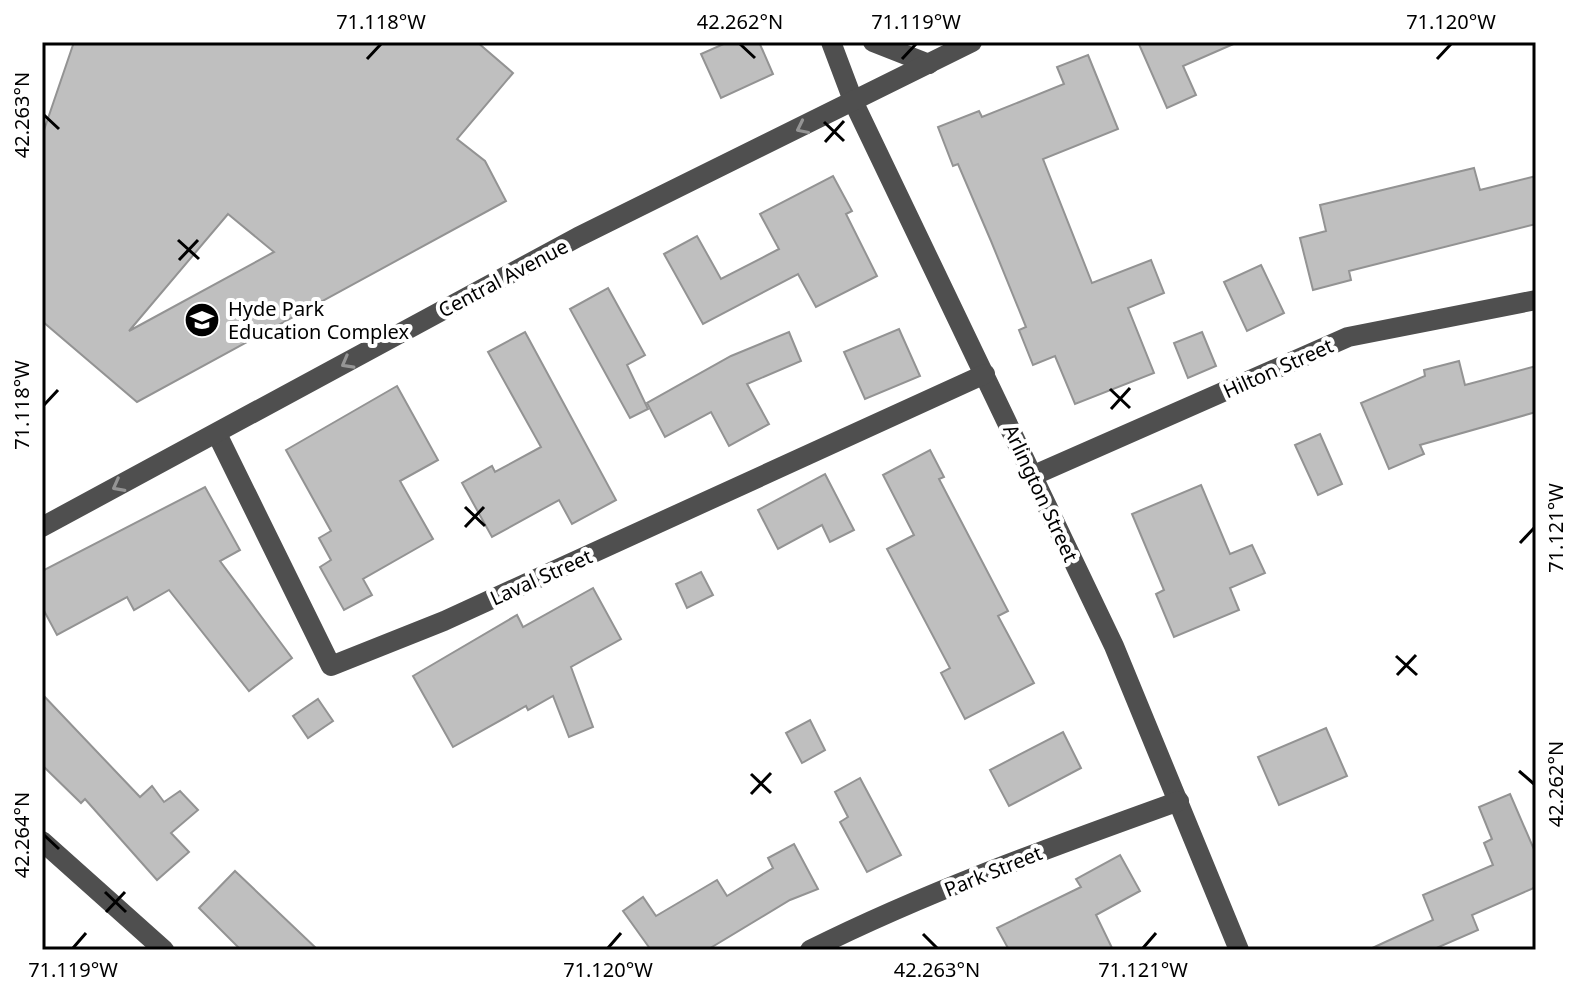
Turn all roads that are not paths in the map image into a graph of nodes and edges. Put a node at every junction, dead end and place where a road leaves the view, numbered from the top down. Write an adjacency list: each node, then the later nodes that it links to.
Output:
1 (831, 42): 5 (street, Arlington Street)
2 (873, 42): 4 (street)
3 (972, 42): 4 (street, Central Avenue)
4 (929, 64): 5 (street, Central Avenue)
5 (854, 103): 7 (street, Arlington Street); 8 (street, Central Avenue, one-way to 8)
6 (1536, 300): 9 (street, Hilton Street)
7 (985, 374): 8 (street, Laval Street); 9 (street, Arlington Street)
8 (217, 434): 10 (street, Central Avenue, one-way to 10)
9 (1032, 476): 11 (street, Arlington Street)
10 (42, 527)
11 (1179, 801): 14 (street, Park Street); 15 (street, Arlington Street)
12 (42, 841): 13 (street)
13 (164, 950)
14 (810, 950)
15 (1239, 950)

